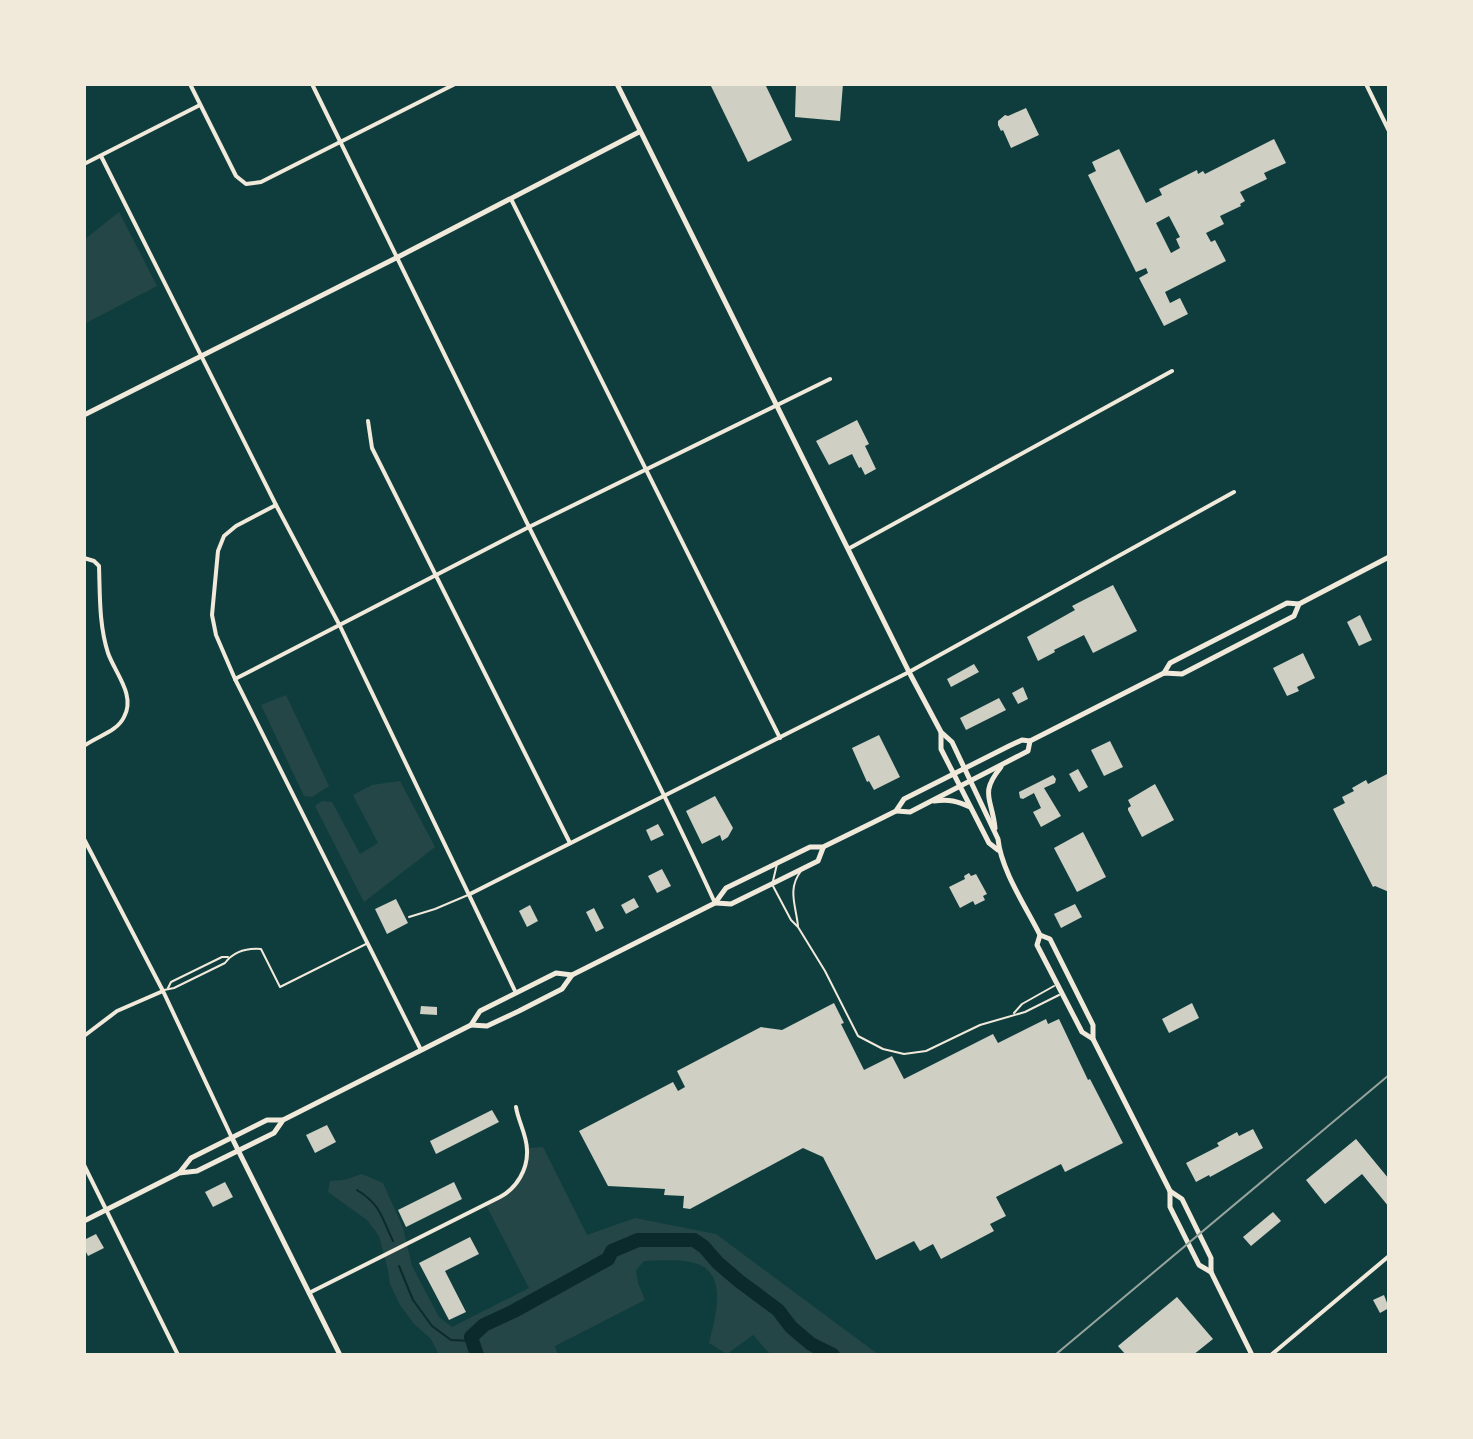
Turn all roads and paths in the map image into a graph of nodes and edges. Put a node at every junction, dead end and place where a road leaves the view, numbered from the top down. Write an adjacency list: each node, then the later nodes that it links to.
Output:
1 (190, 84): 6 (street)
2 (312, 84): 9 (street)
3 (455, 84): 9 (street)
4 (1366, 84): 7 (street)
5 (619, 85): 8 (main road)
6 (200, 105): 9 (street); 10 (street)
7 (1389, 131)
8 (639, 132): 12 (main road); 17 (main road)
9 (340, 141): 13 (street)
10 (101, 156): 11 (street); 14 (street)
11 (84, 164)
12 (511, 199): 13 (main road); 20 (street)
13 (398, 257): 14 (main road); 23 (street)
14 (203, 356): 18 (main road); 22 (street)
15 (1172, 371): 24 (street)
16 (830, 379): 17 (street)
17 (777, 406): 20 (street); 24 (main road)
18 (84, 415)
19 (368, 421): 27 (street)
20 (646, 469): 23 (street); 34 (street)
21 (1234, 492): 30 (street)
22 (276, 505): 29 (street); 32 (street)
23 (529, 527): 27 (street); 42 (street)
24 (848, 549): 30 (main road)
25 (1389, 557): 28 (main road)
26 (84, 558): 36 (street)
27 (436, 576): 29 (street); 48 (street)
28 (1299, 604): 31 (main road); 31 (main road)
29 (340, 626): 32 (street); 54 (street)
30 (909, 672): 33 (main road); 34 (street)
31 (1164, 673): 35 (main road)
32 (235, 679): 59 (street)
33 (941, 732): 38 (main road); 39 (main road)
34 (780, 738): 42 (street)
35 (1030, 741): 37 (main road); 38 (main road)
36 (84, 746)
37 (1004, 763): 40 (main road); 46 (main road)
38 (965, 769): 39 (main road); 40 (main road)
39 (953, 774): 41 (main road); 45 (main road)
40 (970, 780): 41 (main road); 46 (main road)
41 (959, 786): 43 (main road); 44 (main road)
42 (665, 795): 48 (street); 55 (street)
43 (929, 802): 44 (main road); 45 (main road)
44 (970, 807): 50 (main road)
45 (896, 811): 49 (main road)
46 (995, 833): 50 (main road)
47 (84, 839): 63 (street)
48 (571, 844): 54 (street)
49 (823, 847): 51 (main road); 52 (main road)
50 (999, 851): 58 (main road)
51 (778, 863): 53 (lane); 55 (main road)
52 (804, 868): 53 (main road); 57 (lane)
53 (772, 883): 55 (main road); 57 (lane)
54 (470, 894): 56 (lane); 64 (street)
55 (715, 903): 61 (main road)
56 (409, 917)
57 (798, 927): 66 (lane)
58 (1040, 935): 62 (main road); 69 (main road)
59 (368, 943): 60 (lane); 70 (street)
60 (230, 957): 63 (lane); 63 (lane)
61 (572, 975): 64 (main road); 67 (main road)
62 (1058, 984): 65 (main road); 66 (lane)
63 (166, 990): 68 (street); 73 (street)
64 (516, 993): 67 (main road)
65 (1062, 993): 66 (lane); 69 (main road)
66 (1013, 1014)
67 (471, 1025): 70 (main road)
68 (84, 1036)
69 (1093, 1039): 77 (main road)
70 (421, 1050): 72 (main road)
71 (516, 1107): 82 (street)
72 (283, 1120): 73 (main road); 74 (main road)
73 (232, 1138): 74 (main road); 76 (main road)
74 (238, 1151): 76 (main road); 82 (main road)
75 (84, 1165): 78 (street)
76 (179, 1173): 78 (main road)
77 (1170, 1191): 81 (main road); 81 (main road)
78 (105, 1210): 79 (main road); 83 (street)
79 (84, 1221)
80 (1389, 1256): 86 (street)
81 (1211, 1272): 85 (main road)
82 (309, 1293): 84 (main road)
83 (178, 1355)
84 (340, 1355)
85 (1252, 1355)
86 (1271, 1355)

